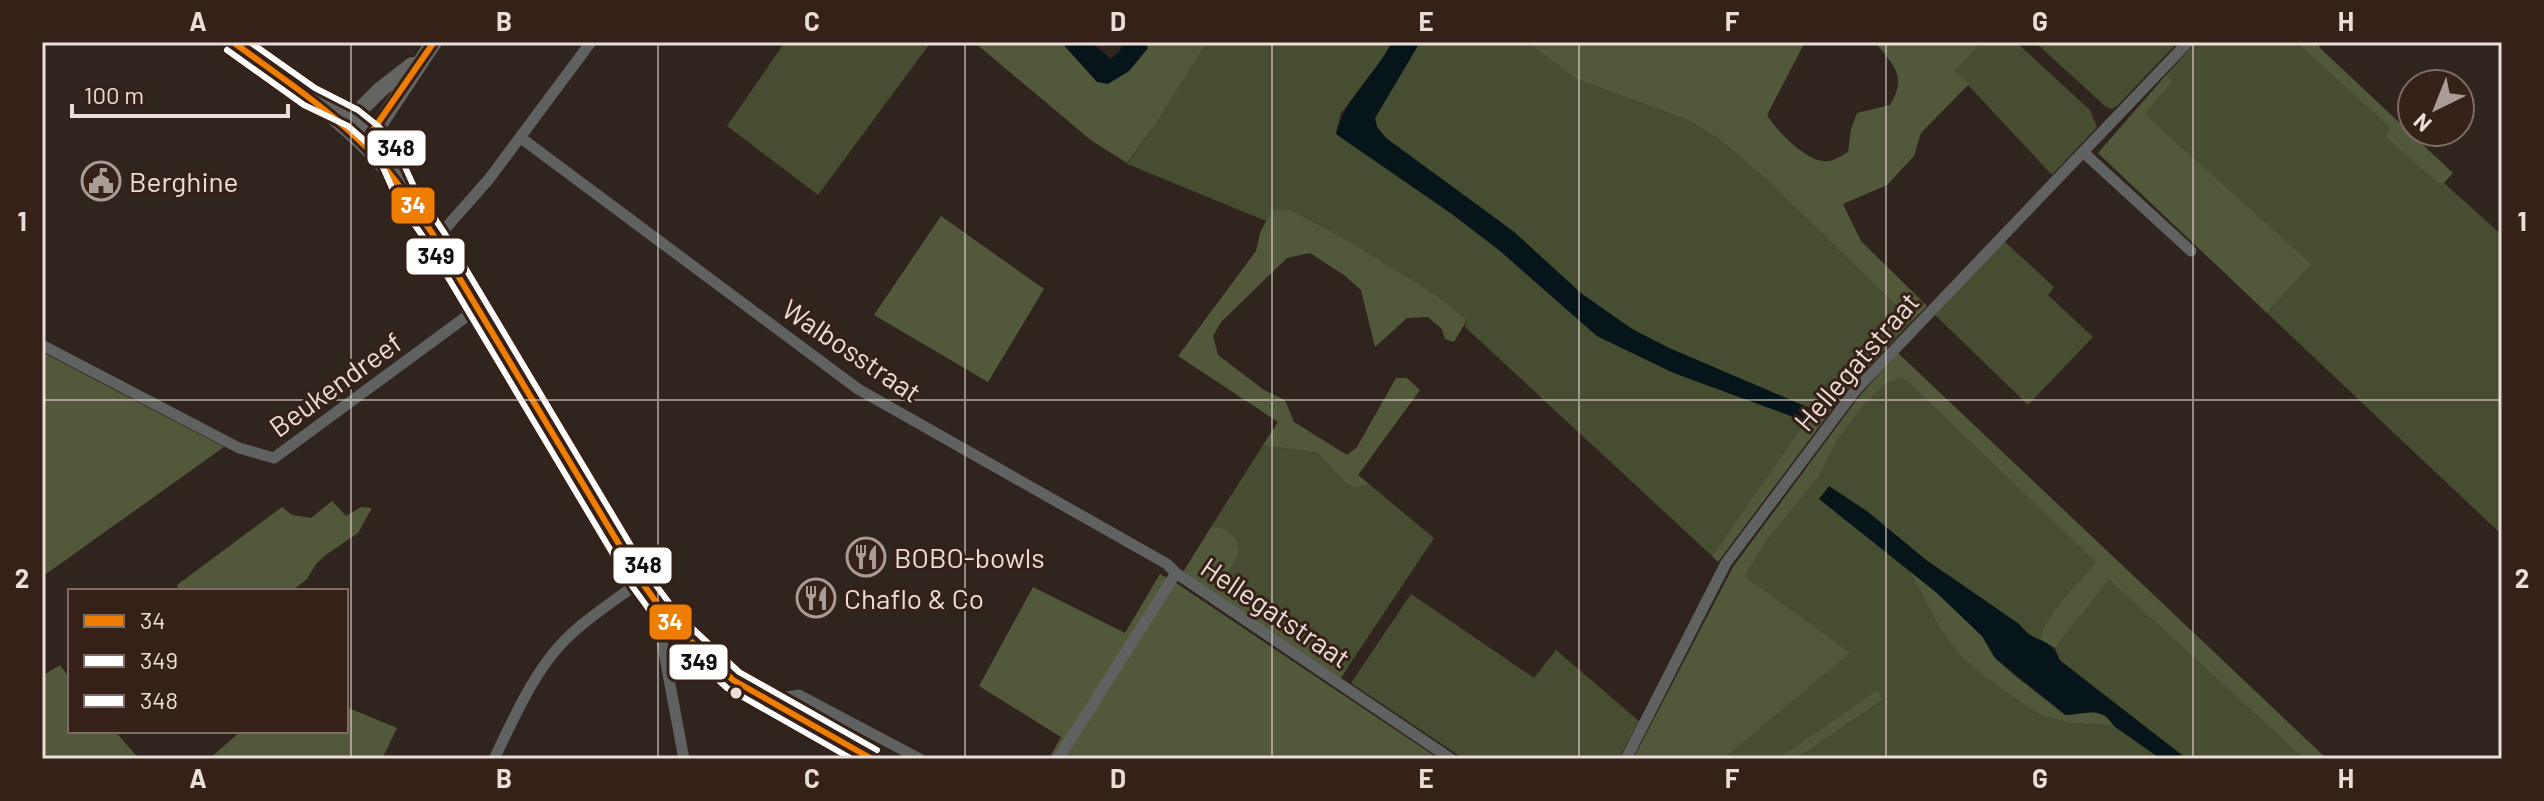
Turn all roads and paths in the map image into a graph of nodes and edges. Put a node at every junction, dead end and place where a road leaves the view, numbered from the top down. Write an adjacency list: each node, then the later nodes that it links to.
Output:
1 (233, 42): 6 (main road)
2 (434, 42): 5 (main road)
3 (591, 42): 8 (street)
4 (2188, 42): 9 (street, Hellegatstraat)
5 (423, 56): 6 (main road); 7 (main road)
6 (348, 122): 7 (main road)
7 (366, 138): 10 (main road)
8 (521, 138): 10 (street); 14 (street, Walbosstraat)
9 (2083, 152): 11 (street); 24 (street, Hellegatstraat)
10 (436, 239): 12 (main road)
11 (2191, 251)
12 (478, 308): 13 (street, Beukendreef); 15 (main road)
13 (42, 345)
14 (1176, 573): 22 (street, Hellegatstraat); 23 (street, Hellegatstraat)
15 (641, 581): 16 (main road); 18 (street)
16 (671, 623): 17 (main road); 19 (street)
17 (777, 706): 20 (main road); 21 (street)
18 (494, 759)
19 (684, 759)
20 (872, 759)
21 (920, 759)
22 (1058, 759)
23 (1451, 759)
24 (1626, 759)

